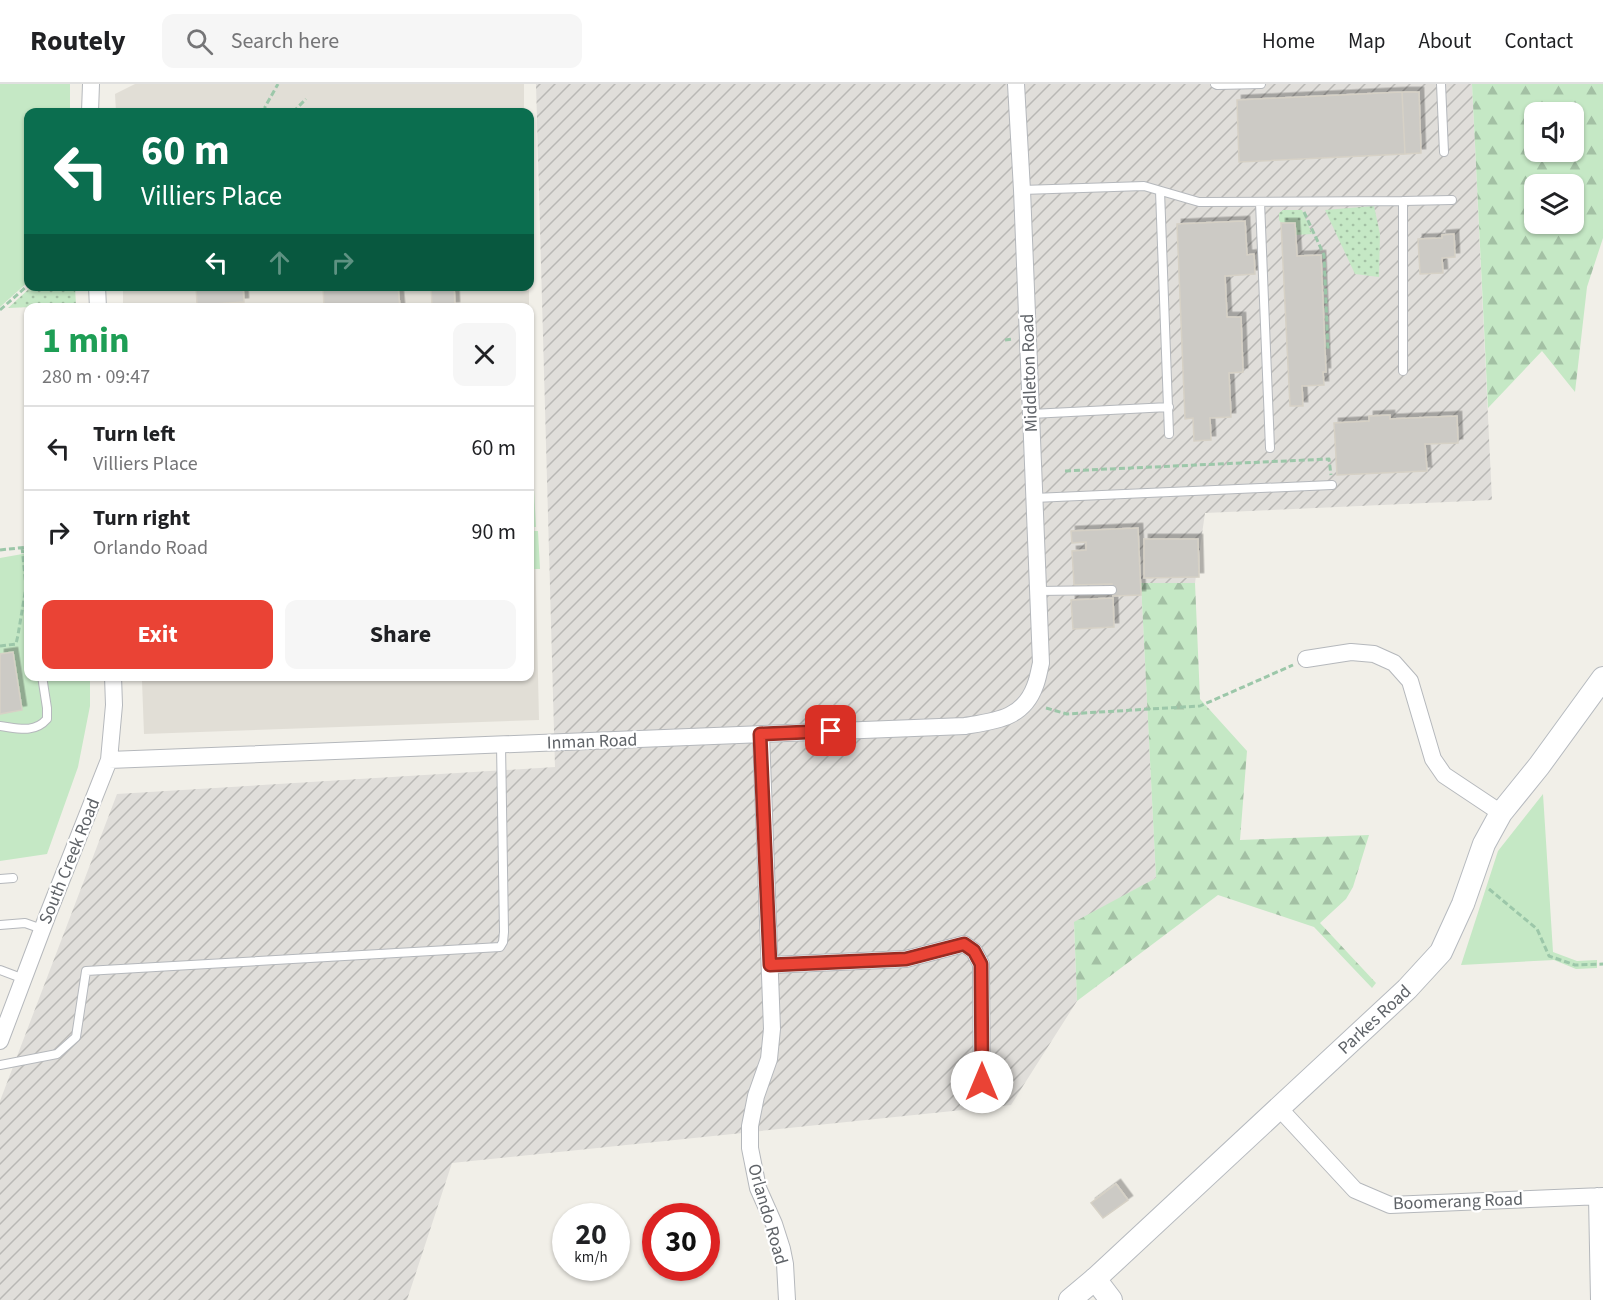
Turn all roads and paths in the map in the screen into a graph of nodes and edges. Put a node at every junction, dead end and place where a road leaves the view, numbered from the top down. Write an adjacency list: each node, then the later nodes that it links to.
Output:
1 (91, 84): 8 (street)
2 (278, 84): 9 (path)
3 (1016, 84): 12 (street, Middleton Road)
4 (1215, 84): 5 (lane)
5 (1261, 84)
6 (1441, 84): 11 (lane)
7 (306, 99): 10 (path)
8 (90, 108)
9 (265, 108)
10 (297, 108)
11 (1444, 152)
12 (1022, 190): 13 (lane); 23 (street, Middleton Road)
13 (1160, 191): 15 (lane); 22 (lane)
14 (1452, 200): 16 (lane)
15 (1260, 201): 16 (lane); 25 (lane)
16 (1403, 201): 21 (lane)
17 (1302, 207): 20 (path)
18 (24, 289): 19 (path)
19 (0, 310)
20 (1328, 351)
21 (1403, 370)
22 (1168, 407): 23 (lane); 24 (lane)
23 (1030, 414): 28 (street, Middleton Road)
24 (1169, 434)
25 (1270, 448)
26 (1065, 471): 27 (path)
27 (1333, 482): 28 (lane)
28 (1034, 498): 33 (street, Middleton Road)
29 (22, 547): 30 (path); 31 (path)
30 (0, 550)
31 (24, 567)
32 (1112, 590): 33 (lane)
33 (1038, 591): 37 (street, Middleton Road)
34 (24, 599): 35 (path)
35 (0, 646)
36 (1306, 659): 41 (path); 46 (street)
37 (1041, 663): 43 (street, Inman Road)
38 (1603, 678): 46 (street, Parkes Road)
39 (43, 681): 42 (lane)
40 (112, 681): 45 (street, South Creek Road)
41 (1046, 708)
42 (0, 726)
43 (760, 734): 44 (street, Inman Road); 53 (street, Orlando Road)
44 (501, 744): 45 (street, Inman Road); 58 (lane)
45 (109, 760): 51 (street, South Creek Road)
46 (1501, 813): 61 (street, Parkes Road)
47 (13, 878): 48 (lane)
48 (0, 879)
49 (1482, 883): 52 (path)
50 (0, 925): 51 (lane)
51 (42, 929): 55 (street, South Creek Road)
52 (1603, 964)
53 (770, 965): 60 (street); 64 (street, Orlando Road)
54 (0, 970): 55 (lane)
55 (24, 979): 56 (street, South Creek Road)
56 (0, 1041)
57 (1003, 1060): 59 (path)
58 (0, 1065)
59 (999, 1065)
60 (982, 1098)
61 (1279, 1108): 62 (street, Boomerang Road); 63 (street, Parkes Road)
62 (1600, 1196): 67 (street)
63 (1095, 1278): 65 (street, Parkes Road); 66 (street)
64 (787, 1300)
65 (1070, 1300)
66 (1111, 1300)
67 (1599, 1300)

